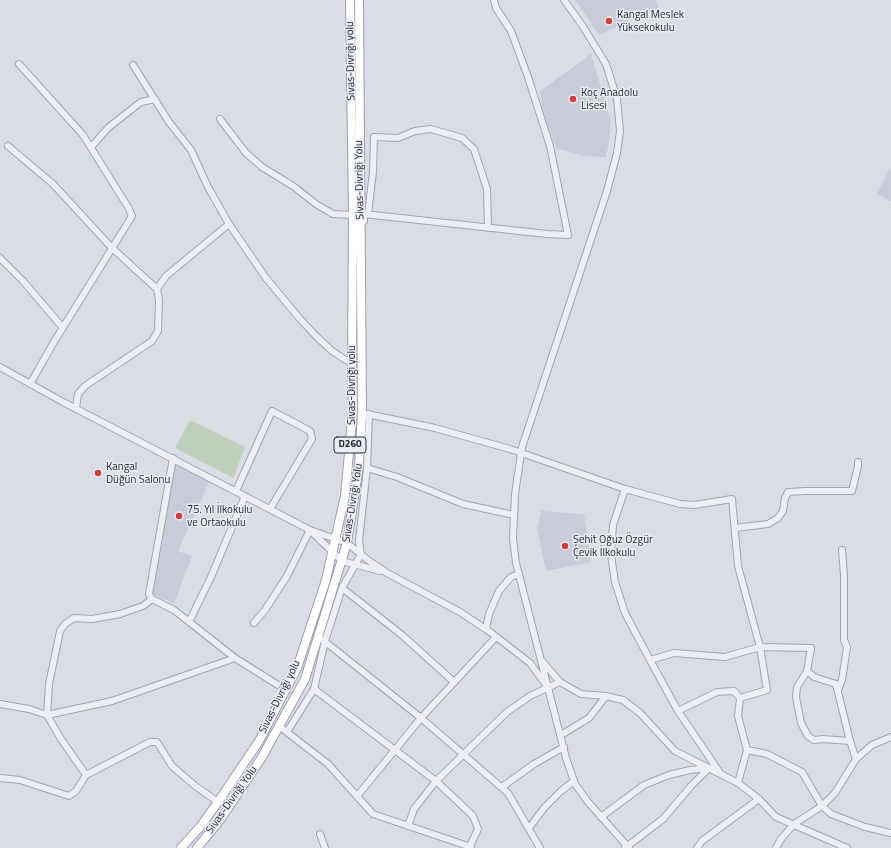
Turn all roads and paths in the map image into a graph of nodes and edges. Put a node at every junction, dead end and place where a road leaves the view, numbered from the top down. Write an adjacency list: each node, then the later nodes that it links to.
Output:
1 (350, 0): 12 (main road, Sivas-Divriği yolu / D260)
2 (359, 0): 23 (main road, Sivas-Divriği Yolu / D260)
3 (494, 0): 14 (street)
4 (564, 0): 24 (street)
5 (19, 64): 10 (street)
6 (133, 66): 7 (street)
7 (154, 99): 10 (street); 13 (street)
8 (220, 119): 12 (street)
9 (8, 146): 15 (street)
10 (91, 147): 15 (street)
11 (368, 214): 14 (street); 14 (street); 23 (street)
12 (353, 216): 19 (main road, Sivas-Divriği yolu / D260)
13 (229, 224): 17 (street); 19 (street)
14 (488, 228)
15 (112, 248): 17 (street); 18 (street)
16 (0, 258): 18 (street)
17 (157, 289): 22 (street)
18 (63, 328): 21 (street)
19 (352, 364): 35 (main road, Sivas-Divriği yolu / D260)
20 (0, 367): 21 (street)
21 (30, 384): 22 (street)
22 (76, 409): 25 (street)
23 (366, 413): 24 (street); 27 (street); 36 (main road, Sivas-Divriği Yolu / D260)
24 (521, 454): 28 (street); 32 (street)
25 (173, 458): 29 (street); 45 (street)
26 (858, 462): 33 (street)
27 (367, 468): 32 (street); 39 (street)
28 (625, 489): 33 (street); 54 (street)
29 (236, 491): 30 (street); 31 (street)
30 (245, 496): 31 (street); 46 (street)
31 (270, 509): 34 (street)
32 (514, 515): 43 (street)
33 (735, 528): 51 (street)
34 (310, 530): 35 (street); 38 (street); 47 (street)
35 (335, 540): 36 (street); 38 (main road, Sivas-Divriği yolu / D260)
36 (347, 543): 39 (street); 40 (main road, Sivas-Divriği Yolu / D260)
37 (842, 550): 61 (street)
38 (332, 552): 40 (street); 88 (main road, Sivas-Divriği yolu / D260)
39 (361, 554): 41 (street); 42 (street)
40 (342, 561): 41 (street); 50 (main road, Sivas-Divriği Yolu / D260)
41 (354, 564): 42 (street); 44 (street)
42 (387, 573): 48 (street)
43 (519, 574): 48 (street); 53 (street)
44 (342, 588): 50 (street); 56 (street)
45 (152, 600): 46 (street); 66 (street)
46 (189, 622): 52 (street)
47 (254, 623)
48 (486, 629): 49 (street)
49 (496, 637): 56 (street); 59 (street)
50 (321, 639): 60 (street); 67 (street); 68 (main road, Sivas-Divriği Yolu / D260)
51 (760, 647): 54 (street); 55 (street); 63 (street)
52 (235, 658): 58 (street); 66 (street)
53 (541, 660): 57 (street); 59 (street)
54 (650, 660): 65 (street)
55 (807, 671): 61 (street); 72 (street)
56 (454, 682): 67 (street)
57 (560, 682): 59 (street); 62 (street)
58 (278, 684)
59 (548, 688): 70 (street); 76 (street)
60 (314, 689): 69 (street); 74 (street)
61 (838, 690): 72 (street)
62 (606, 696): 70 (street); 78 (street)
63 (740, 698): 65 (street); 75 (street)
64 (0, 704): 66 (street)
65 (678, 710): 80 (street)
66 (47, 715): 79 (street)
67 (421, 718): 74 (street); 76 (street)
68 (279, 726): 69 (street); 99 (main road, Sivas-Divriği Yolu / D260)
69 (287, 732): 86 (street)
70 (561, 735): 73 (street)
71 (891, 737): 77 (street)
72 (850, 741): 77 (street)
73 (564, 747): 83 (street); 85 (street)
74 (395, 750): 82 (street); 86 (street)
75 (747, 750): 84 (street); 89 (street)
76 (464, 754): 82 (street); 85 (street)
77 (856, 759): 89 (street)
78 (709, 768): 80 (street); 90 (street); 97 (street)
79 (86, 775): 81 (street); 88 (street)
80 (722, 775): 84 (street)
81 (0, 778)
82 (436, 781): 92 (street); 96 (street)
83 (574, 781): 90 (street); 93 (street)
84 (738, 783): 87 (street)
85 (502, 787): 93 (street)
86 (358, 795): 92 (street)
87 (759, 798): 91 (street); 102 (street)
88 (218, 802): 98 (main road, Sivas-Divriği yolu / D260)
89 (822, 806): 91 (street); 94 (street)
90 (601, 817): 97 (street)
91 (794, 824): 103 (street); 104 (street)
92 (408, 826): 96 (street)
93 (529, 828): 101 (street)
94 (891, 833)
95 (320, 834): 100 (street)
96 (470, 847)
97 (627, 847)
98 (181, 848)
99 (197, 848)
100 (325, 848)
101 (540, 848)
102 (697, 848)
103 (776, 848)
104 (847, 848)

